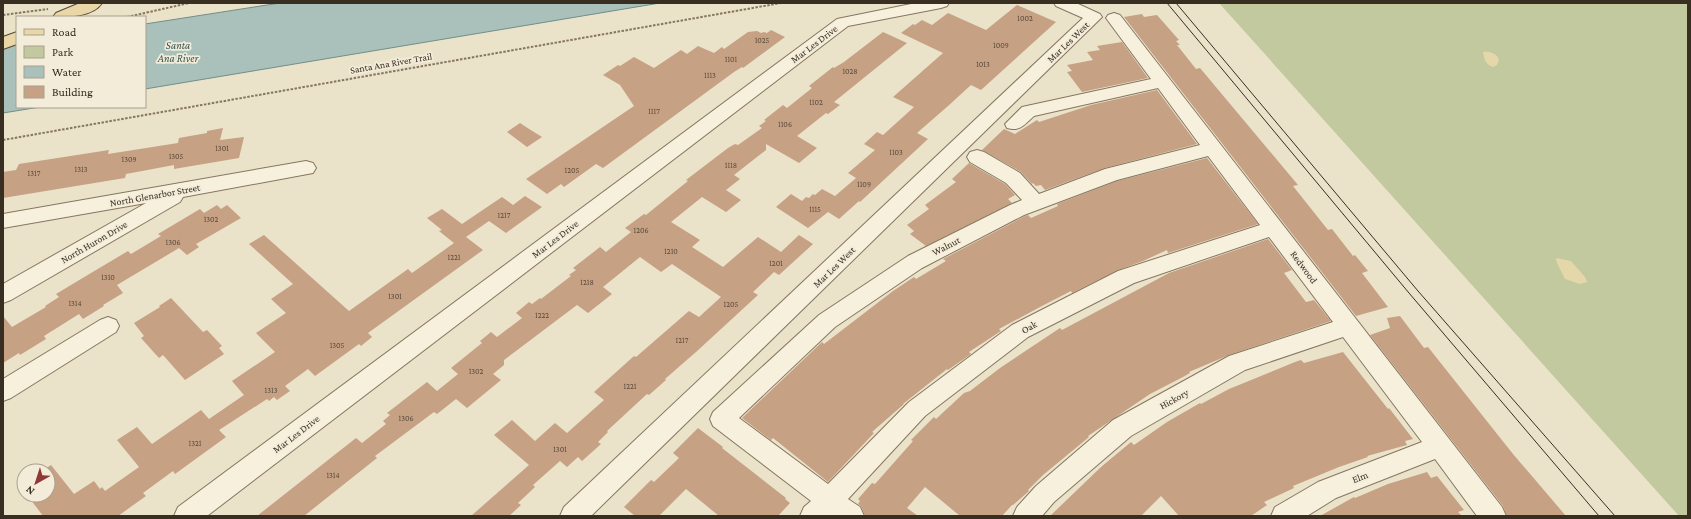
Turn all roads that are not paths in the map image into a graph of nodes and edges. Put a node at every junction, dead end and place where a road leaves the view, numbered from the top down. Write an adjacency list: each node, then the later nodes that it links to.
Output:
1 (94, 3): 4 (main road)
2 (941, 3): 23 (street, Mar Les Drive)
3 (1062, 3): 5 (street)
4 (68, 14)
5 (1104, 18): 8 (street, Redwood); 24 (street, Mar Les West)
6 (16, 38): 7 (main road)
7 (3, 44)
8 (1162, 82): 9 (street); 10 (street, Redwood)
9 (1014, 124)
10 (1213, 148): 14 (street, Walnut); 16 (street, Redwood)
11 (977, 157): 14 (street)
12 (306, 168): 13 (street, North Glenarbor Street)
13 (186, 190): 15 (street, North Glenarbor Street); 17 (street, North Huron Drive)
14 (1036, 202): 22 (street, Walnut)
15 (3, 221)
16 (1274, 228): 19 (street, Redwood); 22 (street, Oak)
17 (3, 294)
18 (108, 326): 20 (street)
19 (1348, 326): 21 (street, Redwood); 26 (street, Hickory)
20 (3, 391)
21 (1440, 446): 27 (street, Elm); 28 (street, Redwood)
22 (821, 508): 25 (street)
23 (187, 516)
24 (574, 516)
25 (851, 516)
26 (1026, 516)
27 (1284, 516)
28 (1493, 516)

